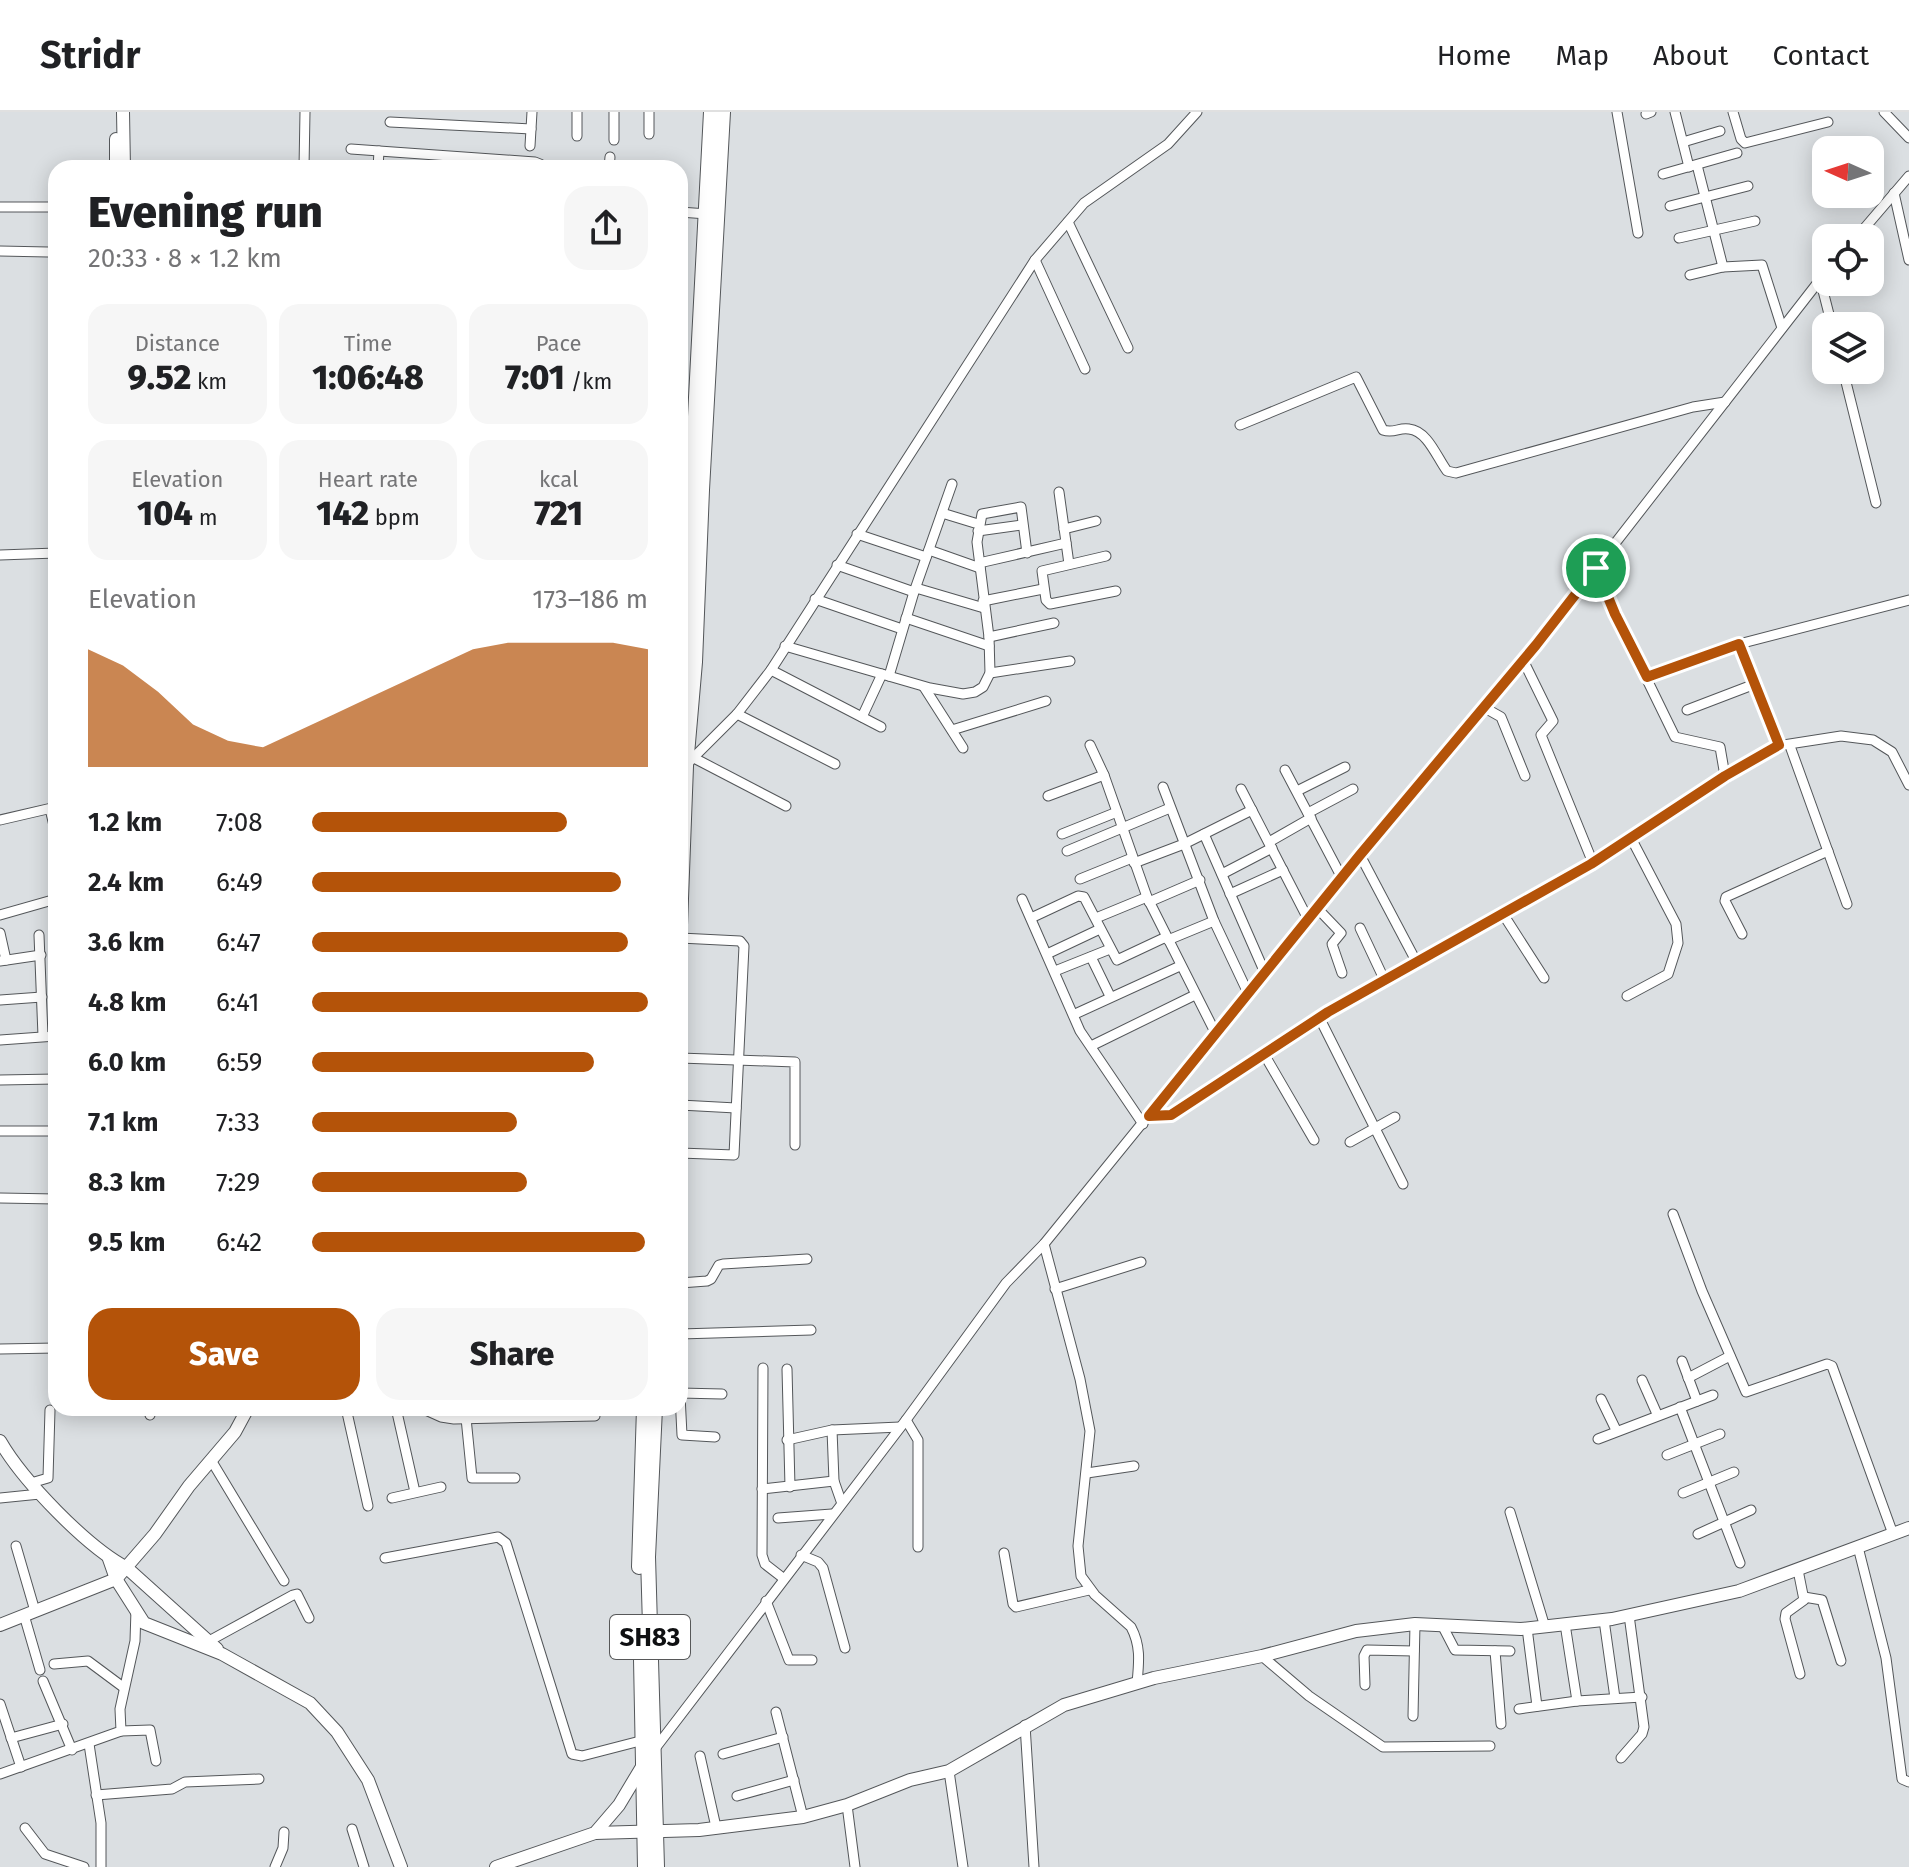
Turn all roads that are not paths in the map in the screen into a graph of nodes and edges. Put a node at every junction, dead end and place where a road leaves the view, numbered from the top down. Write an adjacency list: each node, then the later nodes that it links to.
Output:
1 (116, 112): 29 (street)
2 (123, 112): 30 (street)
3 (305, 112): 31 (street)
4 (532, 112): 17 (street)
5 (577, 112): 20 (street)
6 (614, 112): 22 (street)
7 (649, 112): 19 (street)
8 (711, 112): 45 (main road)
9 (723, 112): 68 (main road)
10 (1197, 112): 47 (street)
11 (1617, 112): 50 (street)
12 (1675, 112): 23 (street)
13 (1733, 112): 16 (street)
14 (1884, 112): 21 (street)
15 (390, 122): 17 (street)
16 (1828, 122)
17 (531, 129): 24 (street)
18 (1720, 131): 23 (street)
19 (649, 134)
20 (577, 136)
21 (1909, 138)
22 (614, 140)
23 (1683, 142): 35 (street)
24 (530, 146)
25 (351, 149): 26 (street)
26 (379, 151): 32 (street); 33 (street)
27 (1737, 153): 35 (street)
28 (610, 157): 34 (street)
29 (116, 160)
30 (124, 160)
31 (304, 160)
32 (378, 160)
33 (507, 160)
34 (610, 160)
35 (1693, 166): 36 (street); 40 (street)
36 (1663, 174)
37 (1909, 176): 39 (street)
38 (1748, 186): 40 (street)
39 (1894, 193): 48 (street); 55 (street)
40 (1705, 196): 41 (street); 49 (street)
41 (1670, 206)
42 (0, 207): 43 (street)
43 (48, 207)
44 (688, 213): 45 (street)
45 (707, 214): 68 (main road)
46 (1755, 221): 49 (street)
47 (1068, 222): 54 (street); 60 (street)
48 (1868, 224)
49 (1714, 230): 51 (street); 56 (street)
50 (1638, 233)
51 (1679, 238)
52 (0, 251): 53 (street)
53 (48, 252)
54 (1035, 260): 61 (street); 74 (street)
55 (1909, 260)
56 (1723, 267): 57 (street); 59 (street)
57 (1690, 275)
58 (1812, 290): 59 (street)
59 (1782, 328): 63 (street)
60 (1128, 348)
61 (1085, 369)
62 (1846, 384): 67 (street)
63 (1725, 402): 64 (street); 84 (street)
64 (1240, 425)
65 (952, 484): 69 (street)
66 (1059, 492): 73 (street)
67 (1876, 503)
68 (696, 504): 90 (main road); 115 (main road)
69 (942, 513): 72 (street); 78 (street)
70 (1096, 521): 73 (street)
71 (1022, 525): 72 (street); 72 (street); 77 (street)
72 (978, 527): 83 (street)
73 (1064, 529): 75 (street)
74 (857, 534): 78 (street); 82 (street)
75 (1066, 543): 77 (street); 81 (street)
76 (48, 553): 79 (street)
77 (1027, 553): 83 (street)
78 (927, 554): 83 (street); 86 (street)
79 (0, 555)
80 (1106, 556): 81 (street)
81 (1069, 564): 85 (street)
82 (837, 565): 86 (street); 88 (street)
83 (980, 566): 91 (street)
84 (1596, 568): 97 (street); 102 (street)
85 (1043, 589): 87 (street); 91 (street)
86 (915, 590): 91 (street); 93 (street)
87 (1116, 591)
88 (815, 599): 93 (street); 96 (street)
89 (1909, 600): 95 (street)
90 (688, 603)
91 (984, 605): 94 (street)
92 (1054, 623): 94 (street)
93 (904, 624): 94 (street); 101 (street)
94 (989, 642): 100 (street)
95 (1739, 644): 102 (street); 103 (street)
96 (785, 646): 99 (street); 101 (street)
97 (1523, 660): 106 (street); 147 (street)
98 (1070, 661): 100 (street)
99 (771, 670): 108 (street); 109 (street)
100 (990, 673): 104 (street)
101 (886, 675): 104 (street); 109 (street)
102 (1647, 677): 123 (street)
103 (1755, 684): 107 (street); 113 (street)
104 (924, 687): 111 (street)
105 (1046, 701): 111 (street)
106 (1485, 708): 122 (street); 145 (street)
107 (1687, 710)
108 (737, 714): 116 (street); 117 (street)
109 (862, 717): 110 (street)
110 (881, 727)
111 (952, 730): 114 (street)
112 (1090, 745): 121 (street)
113 (1784, 745): 123 (street); 124 (street); 144 (street)
114 (963, 748)
115 (688, 752)
116 (688, 764)
117 (835, 764)
118 (688, 765): 130 (street)
119 (1345, 767): 128 (street)
120 (1285, 770): 128 (street)
121 (1104, 775): 129 (street); 134 (street)
122 (1525, 776)
123 (1725, 776): 140 (street)
124 (1909, 785)
125 (1163, 787): 131 (street)
126 (1241, 789): 133 (street)
127 (1353, 789): 135 (street)
128 (1297, 791): 135 (street)
129 (1048, 796)
130 (786, 806)
131 (1170, 808): 137 (street); 141 (street)
132 (48, 809): 136 (street)
133 (1252, 810): 139 (street); 142 (street)
134 (1117, 812): 137 (street); 138 (street)
135 (1310, 816): 142 (street); 150 (street)
136 (0, 820)
137 (1123, 829): 143 (street); 146 (street)
138 (1062, 834)
139 (1204, 834): 141 (street); 149 (street)
140 (1631, 838): 147 (street); 187 (street)
141 (1184, 844): 146 (street); 152 (street)
142 (1270, 845): 148 (street); 149 (street)
143 (1067, 851)
144 (1828, 851): 157 (street); 168 (street)
145 (1360, 855): 150 (street); 177 (street)
146 (1133, 860): 151 (street); 155 (street)
147 (1593, 863): 159 (street)
148 (1283, 870): 153 (street); 163 (street)
149 (1222, 874): 153 (street)
150 (1342, 878): 158 (street)
151 (1080, 879)
152 (1200, 880): 155 (street); 164 (street)
153 (1230, 894): 180 (street)
154 (1022, 899): 161 (street)
155 (1148, 900): 162 (street); 170 (street)
156 (48, 901): 160 (street)
157 (1847, 904)
158 (1317, 908): 163 (street); 181 (street)
159 (1503, 914): 177 (street); 182 (street)
160 (0, 915)
161 (1031, 918): 162 (street); 173 (street)
162 (1096, 918): 166 (street)
163 (1308, 919): 180 (street)
164 (1214, 921): 170 (street); 184 (street)
165 (1360, 928): 183 (street)
166 (1100, 929): 172 (street); 173 (street)
167 (0, 933): 176 (street)
168 (1742, 934)
169 (39, 935): 174 (street)
170 (1167, 938): 172 (street); 178 (street)
171 (688, 939): 199 (street)
172 (1110, 949): 175 (street)
173 (1047, 954): 179 (street)
174 (41, 955): 176 (street); 188 (street)
175 (1091, 957): 179 (street); 186 (street)
176 (3, 961)
177 (1416, 961): 183 (street)
178 (1180, 966): 185 (street); 186 (street)
179 (1055, 971): 190 (street)
180 (1265, 973): 184 (street)
181 (1342, 973)
182 (1544, 978)
183 (1384, 979): 191 (street)
184 (1248, 993): 192 (street)
185 (1195, 995): 192 (street); 196 (street)
186 (1110, 996): 190 (street)
187 (1627, 996)
188 (42, 997): 189 (street); 193 (street)
189 (0, 1000)
190 (1075, 1014): 196 (street)
191 (1319, 1017): 197 (street); 206 (street)
192 (1216, 1034): 205 (street)
193 (43, 1036): 194 (street); 195 (street)
194 (48, 1036)
195 (0, 1040)
196 (1091, 1046): 205 (street)
197 (1264, 1054): 205 (street); 209 (street)
198 (688, 1058): 199 (street)
199 (737, 1059): 203 (street); 211 (street)
200 (48, 1079): 201 (street)
201 (0, 1080)
202 (688, 1105): 203 (street)
203 (736, 1108): 212 (street)
204 (1395, 1117): 206 (street)
205 (1146, 1120): 217 (street)
206 (1375, 1128): 210 (street); 213 (street)
207 (0, 1131): 208 (street)
208 (48, 1131)
209 (1314, 1140)
210 (1350, 1142)
211 (795, 1145)
212 (688, 1153)
213 (1403, 1184)
214 (0, 1198): 215 (street)
215 (48, 1199)
216 (1673, 1214): 226 (street)
217 (1044, 1244): 221 (street); 249 (street)
218 (807, 1259): 220 (street)
219 (1141, 1262): 221 (street)
220 (688, 1282)
221 (1055, 1289): 262 (street)
222 (811, 1330): 223 (street)
223 (688, 1334)
224 (48, 1348): 225 (street)
225 (0, 1349)
226 (1730, 1356): 230 (street); 284 (street)
227 (1682, 1361): 230 (street)
228 (763, 1368): 269 (street)
229 (787, 1369): 255 (street)
230 (1688, 1378): 236 (street)
231 (1642, 1380): 238 (street)
232 (688, 1394): 233 (street)
233 (722, 1394)
234 (1713, 1395): 236 (street)
235 (1601, 1399): 251 (street)
236 (1697, 1401): 237 (street)
237 (1680, 1407): 238 (street); 257 (street)
238 (1657, 1414): 251 (street)
239 (50, 1416): 265 (street)
240 (244, 1416): 259 (street)
241 (348, 1416): 276 (street)
242 (398, 1416): 270 (street)
243 (443, 1416): 248 (street)
244 (476, 1416): 248 (street)
245 (644, 1416): 347 (main road, SH83)
246 (655, 1416): 347 (main road, SH83)
247 (681, 1416): 253 (street)
248 (466, 1418): 263 (street)
249 (903, 1424): 250 (street); 275 (street); 286 (street)
250 (832, 1430): 255 (street); 264 (street)
251 (1616, 1430): 254 (street)
252 (1720, 1434): 257 (street)
253 (715, 1437)
254 (1598, 1439)
255 (787, 1440): 268 (street)
256 (0, 1441): 265 (street)
257 (1695, 1444): 258 (street); 266 (street)
258 (1667, 1455)
259 (211, 1460): 293 (street); 297 (street)
260 (1134, 1466): 262 (street)
261 (1734, 1472): 266 (street)
262 (1087, 1473): 298 (street)
263 (515, 1478)
264 (834, 1481): 268 (street); 275 (street)
265 (31, 1483): 272 (street)
266 (1710, 1483): 271 (street); 281 (street)
267 (441, 1487): 270 (street)
268 (790, 1487): 269 (street)
269 (762, 1489): 295 (street)
270 (415, 1492): 274 (street)
271 (1683, 1493)
272 (40, 1494): 273 (street); 291 (street)
273 (0, 1498)
274 (392, 1498)
275 (841, 1501): 279 (street)
276 (368, 1506)
277 (1751, 1510): 281 (street)
278 (1510, 1512): 313 (street)
279 (832, 1514): 280 (street); 289 (street)
280 (778, 1518)
281 (1724, 1522): 283 (street); 292 (street)
282 (1909, 1528): 284 (street)
283 (1698, 1534)
284 (1893, 1534): 287 (street)
285 (16, 1546): 304 (street)
286 (918, 1547)
287 (1858, 1547): 294 (street); 360 (street)
288 (1004, 1553): 298 (street)
289 (801, 1555): 295 (street); 317 (street)
290 (385, 1558): 347 (street)
291 (109, 1559): 293 (street); 296 (street)
292 (1740, 1563)
293 (127, 1568): 296 (street); 301 (street)
294 (1798, 1570): 299 (street); 305 (street)
295 (783, 1578): 300 (street)
296 (116, 1579): 302 (street); 304 (street)
297 (284, 1581)
298 (1089, 1590): 329 (street)
299 (1804, 1597): 324 (street); 327 (street)
300 (766, 1601): 323 (street); 347 (street)
301 (162, 1602): 303 (street); 308 (street)
302 (136, 1610): 308 (street); 331 (street)
303 (175, 1612): 315 (street); 316 (street)
304 (29, 1613): 311 (street); 326 (street)
305 (1629, 1615): 307 (street); 332 (street)
306 (309, 1618): 316 (street)
307 (1604, 1620): 310 (street); 333 (street)
308 (144, 1623): 315 (street)
309 (1415, 1624): 312 (street); 318 (street); 322 (street)
310 (1565, 1624): 313 (street); 334 (street)
311 (0, 1625)
312 (1442, 1625): 314 (street); 319 (street)
313 (1545, 1627): 314 (street)
314 (1527, 1628): 336 (street)
315 (162, 1631): 321 (street)
316 (209, 1641): 321 (street)
317 (845, 1648)
318 (1414, 1651): 330 (street); 339 (street)
319 (1495, 1651): 320 (street); 341 (street)
320 (1510, 1651)
321 (222, 1654): 378 (street)
322 (1262, 1656): 329 (street); 348 (street)
323 (812, 1660)
324 (1841, 1661)
325 (54, 1664): 331 (street)
326 (40, 1670)
327 (1800, 1674)
328 (43, 1681): 340 (street)
329 (1137, 1683): 342 (street)
330 (1365, 1685)
331 (123, 1687): 343 (street)
332 (1642, 1697): 333 (street); 352 (street)
333 (1615, 1698): 334 (street)
334 (1577, 1701): 336 (street)
335 (0, 1704): 345 (street)
336 (1537, 1706): 337 (street)
337 (1519, 1709)
338 (776, 1712): 344 (street)
339 (1413, 1716)
340 (63, 1724): 345 (street); 349 (street)
341 (1501, 1724)
342 (1025, 1725): 356 (street); 384 (street)
343 (121, 1731): 346 (street); 353 (street)
344 (783, 1737): 350 (street); 359 (street)
345 (11, 1738): 355 (street)
346 (89, 1744): 349 (street); 361 (street)
347 (649, 1744): 354 (main road, SH83); 369 (main road, SH83)
348 (1490, 1746)
349 (72, 1750): 355 (street)
350 (723, 1754)
351 (700, 1756): 365 (street)
352 (1621, 1758)
353 (156, 1761)
354 (645, 1763): 369 (main road, SH83); 370 (street)
355 (21, 1767): 357 (street)
356 (949, 1771): 363 (street); 383 (street)
357 (0, 1774)
358 (259, 1779): 361 (street)
359 (794, 1780): 362 (street); 364 (street)
360 (1909, 1782)
361 (96, 1795): 375 (street)
362 (737, 1796)
363 (847, 1805): 364 (street); 382 (street)
364 (803, 1817): 365 (street)
365 (716, 1827): 369 (street)
366 (25, 1828): 371 (street)
367 (352, 1829): 377 (street)
368 (284, 1832): 376 (street)
369 (650, 1832): 370 (street); 380 (main road, SH83); 381 (main road, SH83)
370 (595, 1833): 372 (street)
371 (45, 1854): 373 (street); 374 (street)
372 (531, 1861): 379 (street)
373 (44, 1867)
374 (84, 1867)
375 (101, 1867)
376 (275, 1867)
377 (364, 1867)
378 (401, 1867)
379 (496, 1867)
380 (645, 1867)
381 (657, 1867)
382 (855, 1867)
383 (963, 1867)
384 (1034, 1867)

